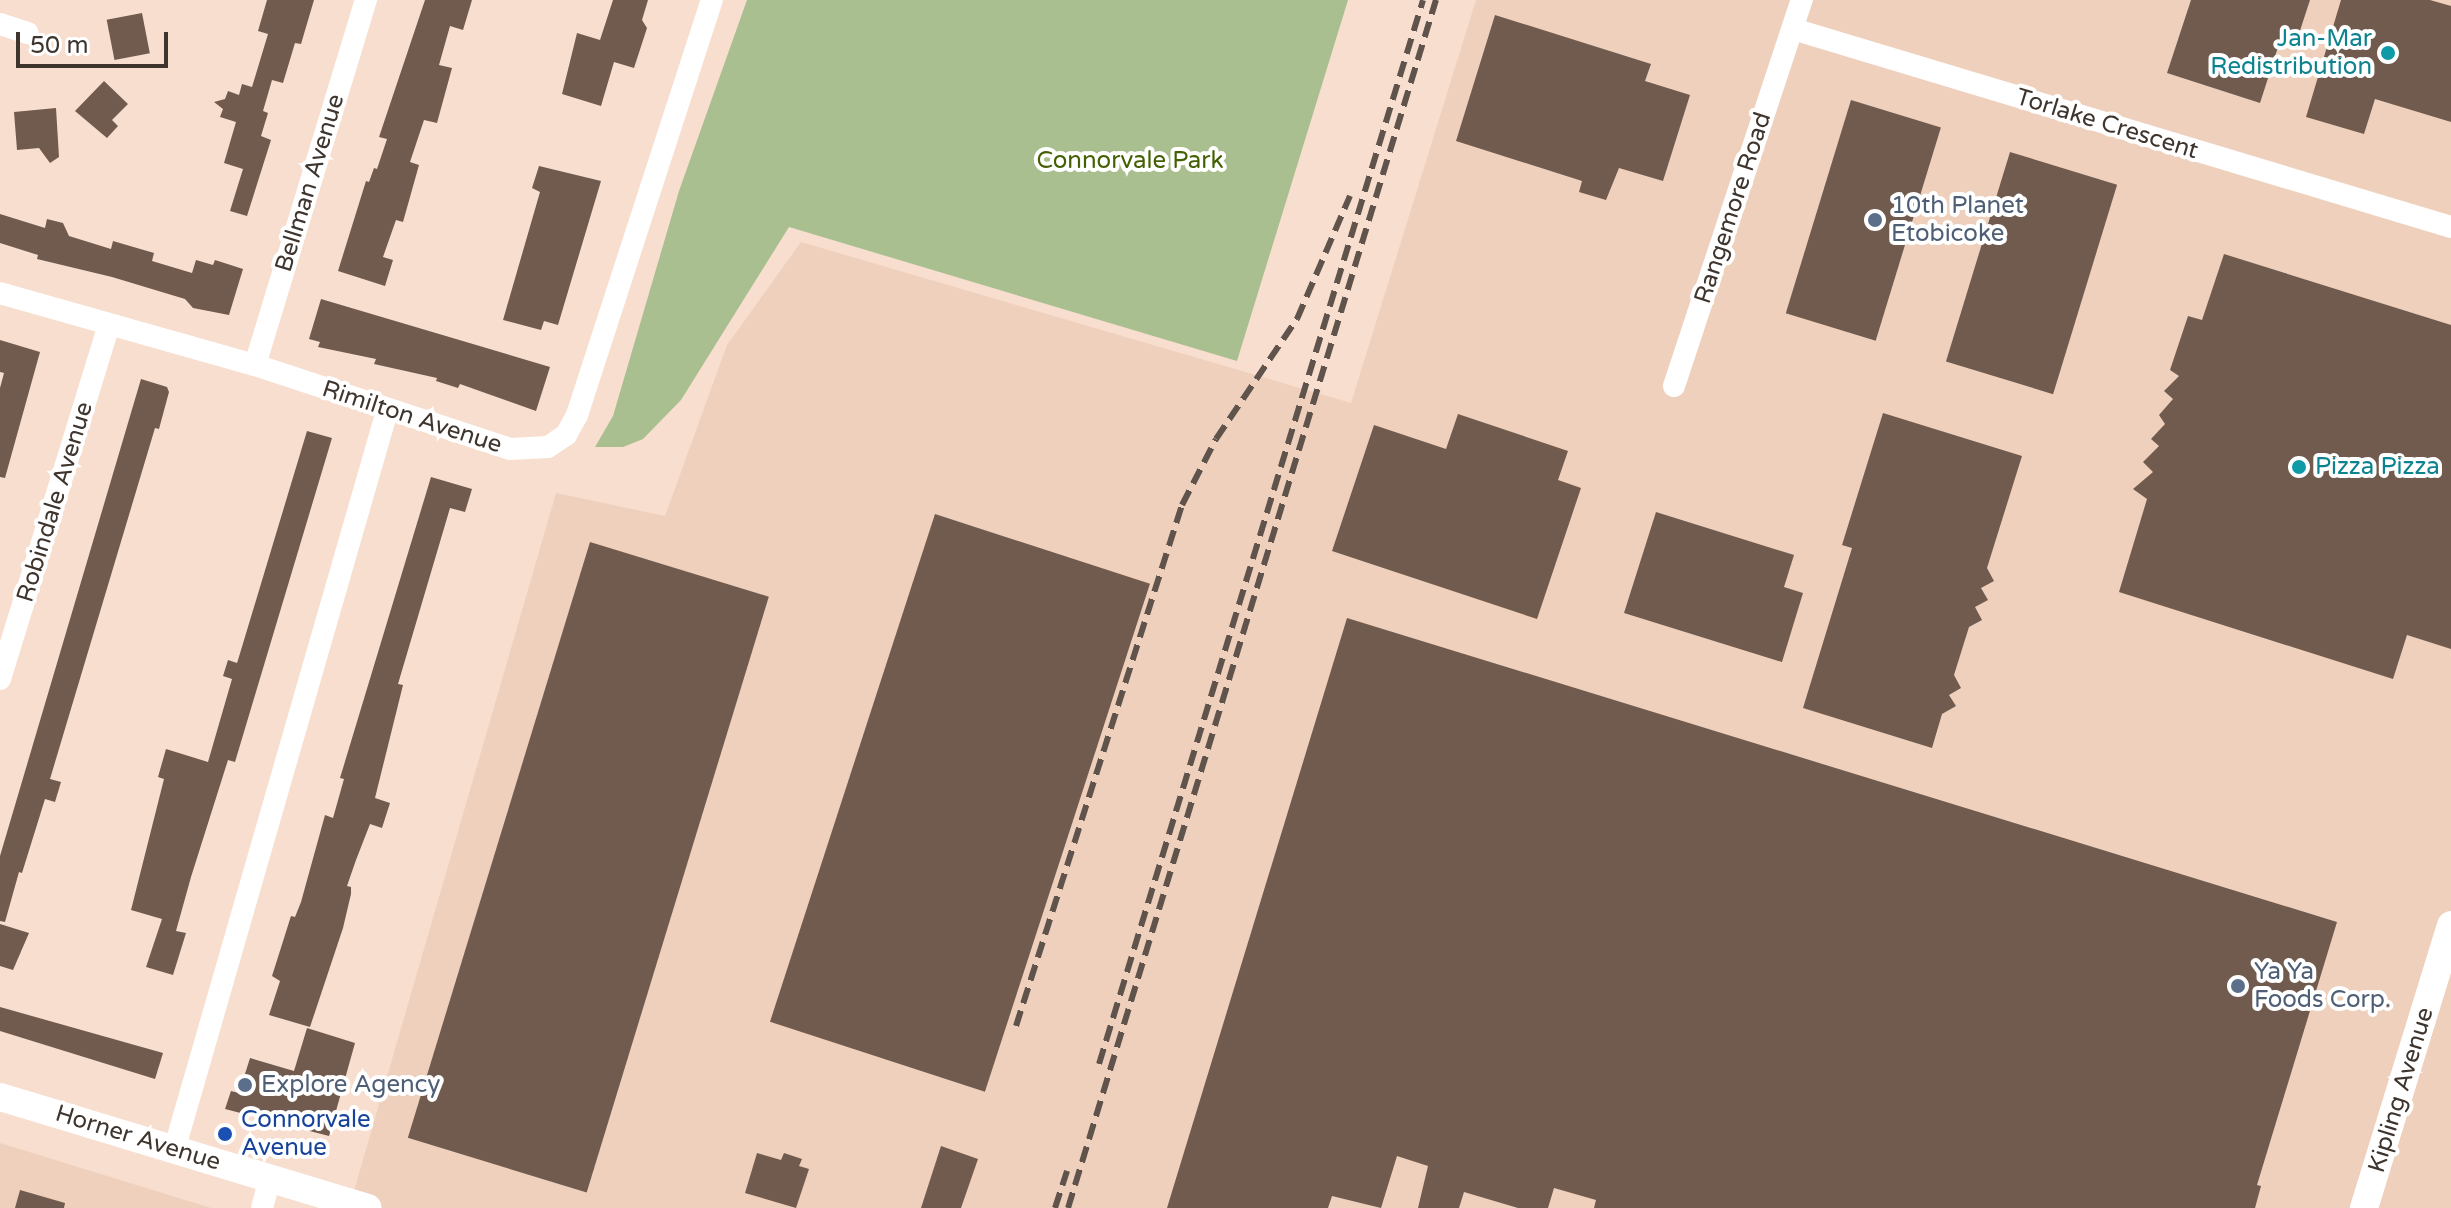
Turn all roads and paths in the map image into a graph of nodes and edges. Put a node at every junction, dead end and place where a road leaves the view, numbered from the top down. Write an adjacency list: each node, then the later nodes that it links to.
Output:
1 (366, 0): 10 (street, Bellman Avenue)
2 (712, 0): 12 (street, Rimilton Avenue)
3 (1802, 0): 5 (street)
4 (0, 24): 6 (street)
5 (1793, 29): 7 (street, Torlake Crescent); 11 (street, Rangemore Road)
6 (28, 33)
7 (2451, 227)
8 (0, 293): 9 (street, Rimilton Avenue)
9 (109, 325): 10 (street, Rimilton Avenue); 13 (street, Robindale Avenue)
10 (255, 365): 12 (street, Rimilton Avenue)
11 (1674, 386)
12 (387, 411): 16 (street)
13 (0, 679)
14 (2451, 925): 20 (main road, Kipling Avenue)
15 (0, 1097): 16 (main road, Horner Avenue)
16 (175, 1147): 17 (main road, Horner Avenue)
17 (270, 1179): 18 (street); 19 (main road, Horner Avenue)
18 (262, 1208)
19 (368, 1208)
20 (2364, 1208)

